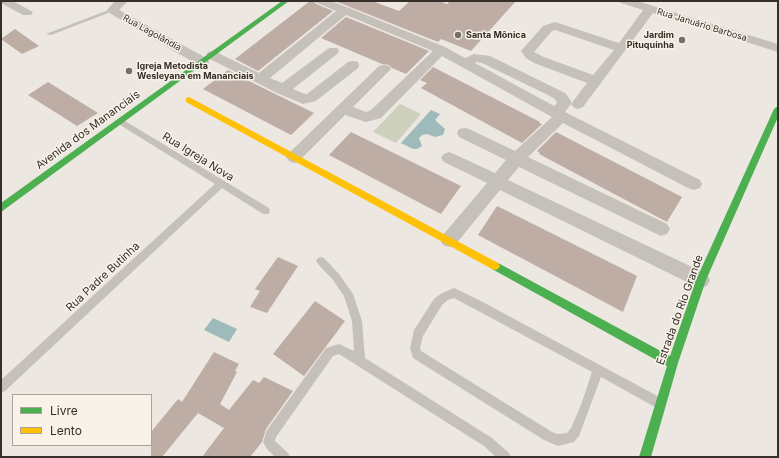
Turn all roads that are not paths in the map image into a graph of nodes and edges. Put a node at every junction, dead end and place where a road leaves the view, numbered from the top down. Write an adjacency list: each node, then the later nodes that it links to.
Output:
1 (4, 1): 9 (street)
2 (122, 1): 7 (street, Rua Lagolândia)
3 (286, 1): 15 (street, Avenida dos Mananciais)
4 (321, 1): 8 (street)
5 (625, 1): 6 (street, Rua Januário Barbosa)
6 (650, 9): 11 (street); 12 (street, Rua Januário Barbosa)
7 (113, 10): 10 (lane); 15 (street, Rua Lagolândia)
8 (345, 10): 13 (street); 18 (street)
9 (27, 13)
10 (49, 34)
11 (622, 48): 19 (street); 19 (street)
12 (778, 48)
13 (441, 50): 23 (street); 25 (street)
14 (333, 51): 20 (street)
15 (207, 59): 18 (street, Rua Lagolândia); 26 (street, Avenida dos Mananciais)
16 (353, 65): 20 (street, Rua Lagolândia)
17 (384, 69): 23 (street)
18 (260, 79): 20 (street, Rua Lagolândia)
19 (596, 81): 22 (street)
20 (282, 90)
21 (189, 100): 28 (street)
22 (578, 104)
23 (343, 109): 28 (street)
24 (778, 110): 39 (street, Estrada do Rio Grande)
25 (559, 114): 30 (street); 33 (street)
26 (120, 121): 32 (lane, Rua Igreja Nova); 34 (street, Avenida dos Mananciais)
27 (464, 133): 30 (street)
28 (294, 157): 37 (street)
29 (449, 158): 31 (street)
30 (517, 158): 31 (street); 36 (street)
31 (497, 181): 37 (street); 39 (street)
32 (221, 184): 35 (lane, Rua Igreja Nova); 43 (lane, Rua Padre Butinha)
33 (694, 184)
34 (1, 208)
35 (266, 211)
36 (661, 229)
37 (449, 240): 41 (street)
38 (321, 261): 40 (lane)
39 (700, 280): 41 (street, Estrada do Rio Grande)
40 (360, 362): 45 (lane); 46 (lane)
41 (673, 363): 44 (street, Estrada do Rio Grande)
42 (598, 371): 42 (lane); 44 (lane)
43 (1, 387)
44 (661, 404): 47 (street, Estrada do Rio Grande)
45 (284, 457)
46 (505, 457)
47 (646, 457)

